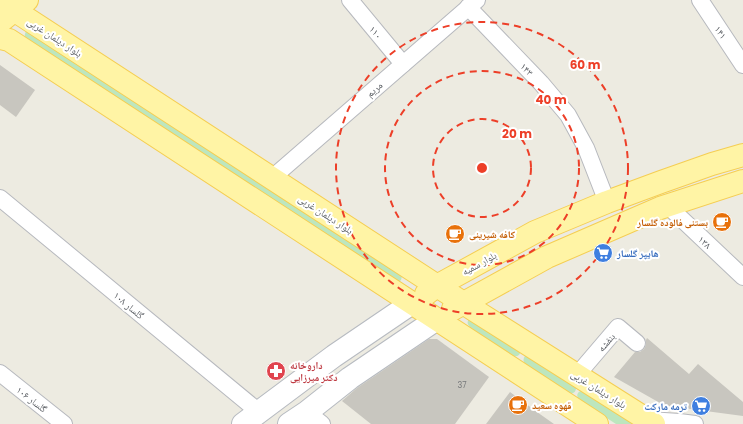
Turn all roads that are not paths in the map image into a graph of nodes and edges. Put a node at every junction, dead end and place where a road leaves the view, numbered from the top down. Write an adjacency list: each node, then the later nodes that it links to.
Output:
1 (350, 0): 6 (street, ۱۱۰)
2 (700, 0): 7 (street, ۱۴۱)
3 (473, 4): 6 (street, مریم); 12 (street, ۱۴۳)
4 (10, 8): 9 (main road, بلوار دیلمان غربی)
5 (0, 38): 16 (main road)
6 (403, 64): 9 (street, مریم)
7 (743, 65)
8 (743, 155): 12 (main road, بلوار سمیه)
9 (272, 178): 15 (main road, بلوار دیلمان غربی)
10 (743, 181): 13 (main road)
11 (0, 198): 22 (street, گلسار ۱۰۸)
12 (607, 202): 15 (main road, بلوار سمیه)
13 (668, 206): 14 (street, ۱۳۸); 17 (main road)
14 (743, 277)
15 (437, 286): 16 (main road, بلوار سمیه); 17 (main road, بلوار دیلمان غربی)
16 (412, 303): 18 (main road); 22 (main road, بلوار سمیه)
17 (463, 303): 18 (main road); 21 (main road, بلوار دیلمان غربی)
18 (437, 319): 23 (main road); 26 (main road)
19 (637, 343): 21 (street, بنفشه)
20 (0, 373): 25 (street, گلسار ۱۰۶)
21 (577, 375): 24 (main road, بلوار دیلمان غربی)
22 (257, 420)
23 (306, 420)
24 (650, 423): 27 (street)
25 (64, 424)
26 (597, 424)
27 (695, 424)

